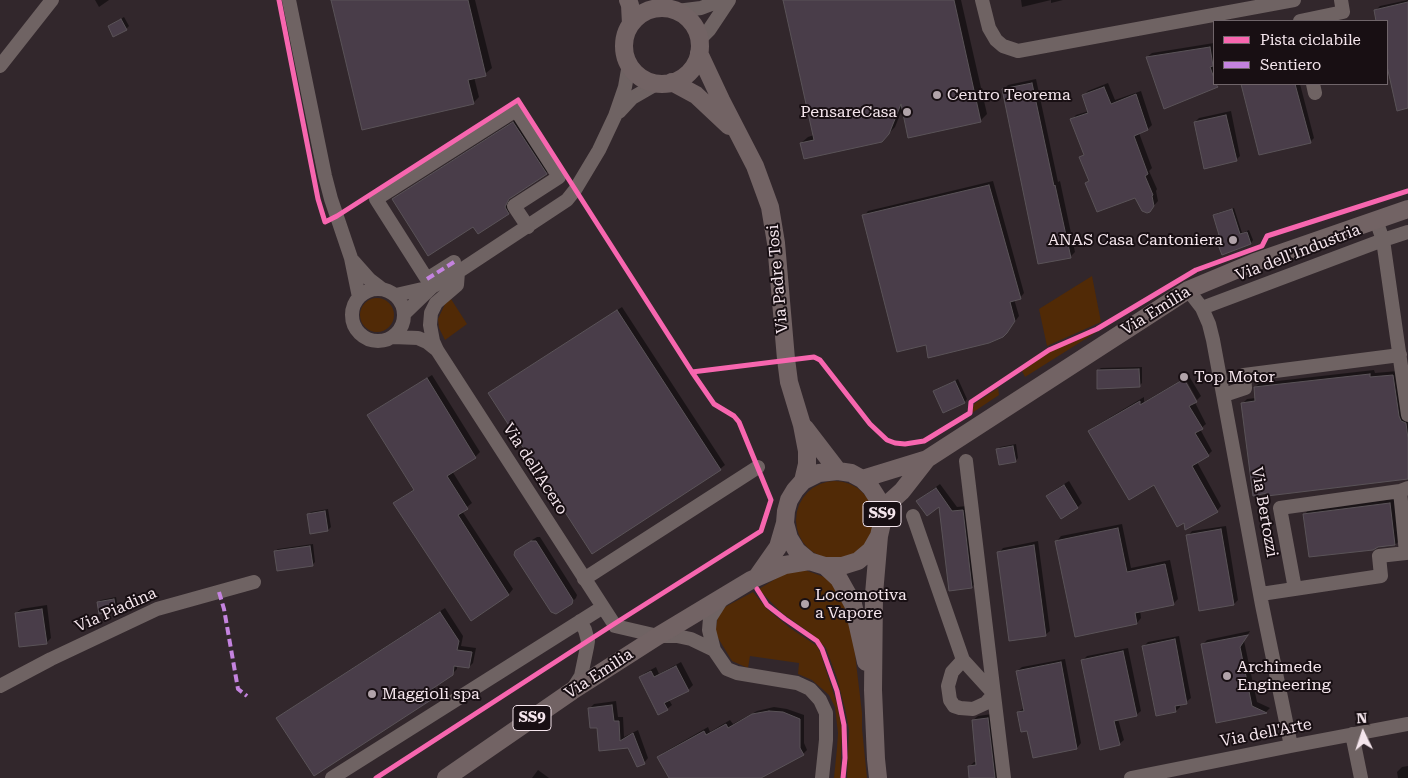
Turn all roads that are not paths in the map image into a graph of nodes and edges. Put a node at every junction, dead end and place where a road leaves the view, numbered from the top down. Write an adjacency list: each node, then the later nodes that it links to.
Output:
1 (52, 0): 14 (street)
2 (289, 0): 23 (street)
3 (628, 0): 11 (main road)
4 (722, 0): 8 (street)
5 (729, 0): 12 (street)
6 (982, 0): 7 (street)
7 (1294, 0)
8 (665, 6): 11 (main road); 12 (main road, Via Padre Tosi)
9 (1343, 10): 10 (street)
10 (1304, 20)
11 (631, 24): 13 (main road)
12 (699, 46): 15 (main road); 17 (main road, Via Padre Tosi)
13 (629, 64): 15 (main road, Via Padre Tosi); 16 (street)
14 (0, 66)
15 (665, 83): 16 (street); 17 (main road, Via Padre Tosi)
16 (615, 116): 20 (street)
17 (739, 137): 37 (main road, Via Padre Tosi)
18 (1408, 209): 19 (main road, Via Emilia / SS9)
19 (1376, 220): 22 (street); 27 (main road, Via Emilia / SS9)
20 (528, 227): 24 (street); 25 (street)
21 (1408, 232): 22 (street, Via dell'Industria)
22 (1383, 240): 30 (street, Via dell'Industria); 34 (street)
23 (351, 258): 26 (street); 29 (street)
24 (456, 267): 25 (street); 33 (street, Via dell'Acero)
25 (429, 283): 28 (street); 31 (street)
26 (382, 289): 28 (street); 29 (street)
27 (1188, 290): 30 (street, Via Bertozzi); 38 (main road, Via Emilia / SS9)
28 (396, 295): 31 (street)
29 (359, 297): 32 (street)
30 (1202, 308): 35 (street, Via Bertozzi)
31 (405, 316): 32 (street); 33 (street, Via dell'Acero)
32 (393, 337): 33 (street, Via dell'Acero)
33 (435, 345): 51 (street, Via dell'Acero)
34 (1400, 355): 35 (street); 36 (street)
35 (1224, 395): 54 (street, Via Bertozzi)
36 (1408, 415)
37 (802, 425): 41 (main road, Via Padre Tosi); 43 (main road, Via Padre Tosi)
38 (927, 459): 42 (main road, Via Emilia / SS9); 45 (main road, Via Emilia / SS9)
39 (966, 461): 64 (street)
40 (758, 467): 51 (street)
41 (838, 471): 42 (main road, SS9); 43 (main road, SS9)
42 (862, 480): 45 (main road, SS9)
43 (803, 481): 47 (main road, Via Emilia / SS9)
44 (1404, 490): 53 (street); 53 (street)
45 (881, 510): 48 (main road, SS9)
46 (913, 516): 60 (street)
47 (785, 523): 49 (main road); 50 (main road, Via Emilia / SS9)
48 (879, 536): 49 (main road, Via Emilia / SS9); 62 (main road)
49 (817, 563): 50 (main road, Via Emilia / SS9); 62 (main road)
50 (757, 577): 55 (main road, Via Emilia / SS9)
51 (584, 579): 56 (street, Via dell'Acero)
52 (254, 582): 61 (street, Via Piadina)
53 (1295, 589): 54 (street)
54 (1261, 594): 67 (street, Via Bertozzi)
55 (724, 597): 58 (main road, Via Emilia / SS9); 59 (street)
56 (602, 607): 57 (street); 58 (street, Via dell'Acero)
57 (580, 621): 63 (street); 69 (street)
58 (658, 636): 59 (street, Via dell'Acero); 63 (main road, Via Emilia / SS9)
59 (714, 650): 71 (street)
60 (963, 660): 64 (street); 64 (street)
61 (0, 686)
62 (872, 690): 68 (main road)
63 (572, 691): 70 (main road, Via Emilia / SS9)
64 (994, 694): 74 (street)
65 (1408, 724): 66 (street, Via dell'Arte)
66 (1352, 734): 67 (street, Via dell'Arte); 76 (street)
67 (1290, 746): 75 (street, Via dell'Arte)
68 (876, 759): 72 (street); 73 (main road)
69 (332, 778)
70 (446, 778)
71 (822, 778)
72 (870, 778)
73 (878, 778)
74 (1004, 778)
75 (1131, 778)
76 (1361, 778)

